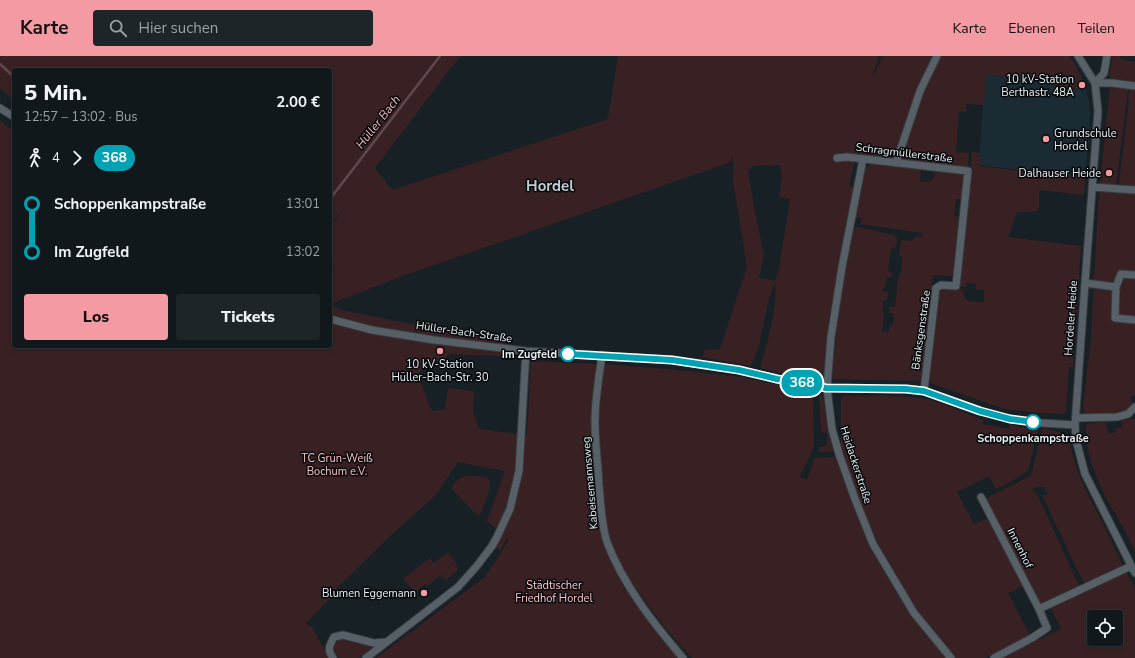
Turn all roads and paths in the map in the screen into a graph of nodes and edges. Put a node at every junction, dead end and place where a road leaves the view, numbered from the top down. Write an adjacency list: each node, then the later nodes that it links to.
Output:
1 (937, 56): 10 (street)
2 (1078, 56): 4 (street)
3 (1107, 56): 4 (street)
4 (1095, 83): 5 (street); 12 (street, Hordeler Heide)
5 (1135, 86)
6 (0, 108): 7 (street)
7 (12, 116)
8 (837, 158): 9 (street, Schragmüllerstraße)
9 (863, 159): 10 (street, Schragmüllerstraße); 21 (street, Heidackerstraße)
10 (896, 163): 11 (street, Schragmüllerstraße)
11 (968, 171): 22 (street, Bänksgenstraße)
12 (1092, 187): 13 (street); 15 (street, Hordeler Heide)
13 (1135, 190)
14 (1135, 275): 16 (street)
15 (1085, 283): 16 (street); 24 (street, Hordeler Heide)
16 (1116, 287): 18 (street)
17 (332, 320): 19 (street, Hüller-Bach-Straße)
18 (1135, 320)
19 (526, 351): 20 (street, Hüller-Bach-Straße); 29 (street)
20 (602, 355): 21 (street, Hüller-Bach-Straße); 32 (street, Kabeisemannsweg)
21 (826, 388): 22 (street); 33 (street, Heidackerstraße)
22 (924, 391): 24 (street)
23 (1134, 409): 24 (street)
24 (1076, 421): 26 (street, Hordeler Heide)
25 (981, 497): 28 (street, Innenhof)
26 (1131, 566): 27 (street, Hordeler Heide); 28 (street)
27 (1135, 573)
28 (1039, 609): 34 (street, Innenhof)
29 (386, 642): 30 (street); 31 (street)
30 (333, 658)
31 (366, 658)
32 (683, 658)
33 (951, 658)
34 (994, 658)

